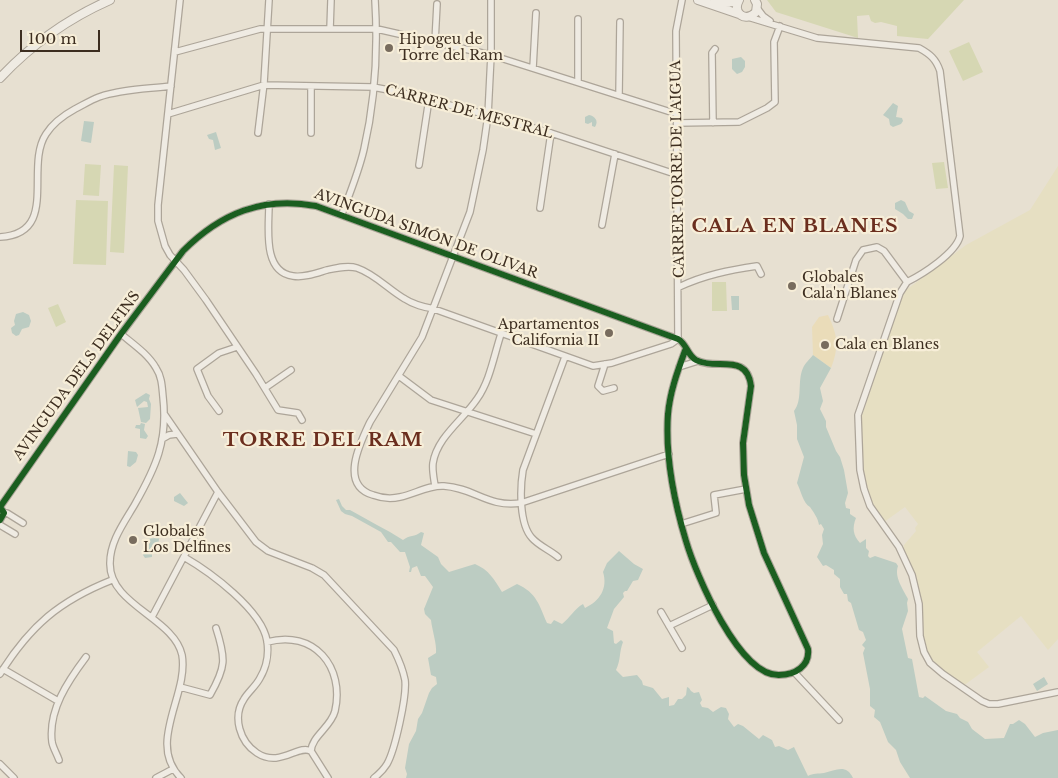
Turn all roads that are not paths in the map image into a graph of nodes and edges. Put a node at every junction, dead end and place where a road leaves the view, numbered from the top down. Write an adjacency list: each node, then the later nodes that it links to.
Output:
1 (110, 0): 27 (street)
2 (180, 0): 24 (street)
3 (268, 0): 19 (street)
4 (331, 0): 20 (street)
5 (375, 0): 21 (street)
6 (491, 0): 25 (street)
7 (682, 0): 36 (street, CARRER TORRE DE L'AIGUA)
8 (698, 0): 11 (street)
9 (738, 1): 11 (street); 14 (street)
10 (756, 2): 15 (street); 18 (street)
11 (707, 3): 14 (street)
12 (437, 4): 22 (street)
13 (536, 13): 26 (street)
14 (739, 14): 15 (street)
15 (748, 17): 18 (street)
16 (578, 19): 28 (street)
17 (620, 22): 33 (street)
18 (777, 25): 39 (street); 54 (street)
19 (268, 28): 20 (street); 24 (street); 29 (street)
20 (330, 29): 21 (street)
21 (377, 29): 22 (street); 32 (street)
22 (435, 42): 25 (street)
23 (715, 49): 39 (street)
24 (175, 52): 30 (street)
25 (491, 55): 26 (street); 37 (street)
26 (533, 68): 28 (street)
27 (0, 78)
28 (578, 82): 33 (street)
29 (264, 85): 31 (street, CARRER DE MESTRAL); 35 (street, CARRER DE MESTRAL); 40 (street)
30 (171, 86): 35 (street); 50 (street)
31 (311, 86): 32 (street, CARRER DE MESTRAL); 41 (street)
32 (373, 88): 34 (street, CARRER DE MESTRAL); 48 (street)
33 (619, 95): 36 (street)
34 (429, 99): 37 (street, CARRER DE MESTRAL); 44 (street)
35 (168, 114): 52 (street)
36 (677, 114): 38 (street, CARRER TORRE DE L'AIGUA)
37 (488, 115): 42 (street, CARRER DE MESTRAL); 51 (street)
38 (677, 123): 39 (street); 45 (street, CARRER TORRE DE L'AIGUA)
39 (713, 123)
40 (258, 133)
41 (311, 133)
42 (551, 133): 43 (street, CARRER DE MESTRAL); 47 (street)
43 (615, 154): 45 (street, CARRER DE MESTRAL); 49 (street)
44 (419, 165)
45 (678, 175): 55 (street, CARRER TORRE DE L'AIGUA)
46 (269, 204): 48 (street, AVINGUDA SIMÓN DE OLIVAR); 52 (street, AVINGUDA SIMÓN DE OLIVAR); 56 (street)
47 (540, 208)
48 (342, 214): 51 (street, AVINGUDA SIMÓN DE OLIVAR)
49 (602, 225)
50 (0, 237)
51 (454, 256): 56 (street); 60 (street, AVINGUDA SIMÓN DE OLIVAR)
52 (175, 261): 58 (street, AVINGUDA DELS DELFINS); 61 (street)
53 (761, 274): 55 (street)
54 (907, 282): 57 (street); 104 (street)
55 (679, 287): 60 (street, CARRER TORRE DE L'AIGUA)
56 (434, 309): 59 (street); 68 (street)
57 (838, 319)
58 (121, 334): 73 (street); 83 (street, AVINGUDA DELS DELFINS)
59 (502, 334): 63 (street); 72 (street)
60 (678, 339): 62 (street); 65 (street)
61 (237, 347): 69 (street); 71 (street)
62 (686, 348): 64 (street); 66 (street)
63 (565, 357): 65 (street); 76 (street)
64 (698, 361): 66 (street); 80 (street)
65 (605, 364): 70 (street)
66 (679, 367): 78 (street)
67 (291, 370): 69 (street)
68 (398, 376): 72 (street); 79 (street)
69 (265, 388): 74 (street)
70 (614, 388)
71 (220, 410)
72 (466, 412): 76 (street); 79 (street)
73 (165, 415): 75 (street); 77 (street)
74 (302, 420)
75 (177, 434): 77 (street); 81 (street)
76 (536, 434): 82 (street)
77 (162, 439): 92 (street)
78 (669, 454): 82 (street); 87 (street)
79 (435, 486): 82 (street)
80 (746, 489): 87 (street); 102 (street)
81 (218, 492): 90 (street); 115 (street)
82 (521, 503): 91 (street)
83 (0, 507): 84 (street)
84 (4, 513): 85 (street); 86 (street)
85 (0, 520)
86 (23, 523)
87 (681, 524): 93 (street)
88 (0, 525): 89 (street)
89 (15, 534)
90 (184, 556): 95 (street); 98 (street)
91 (558, 556)
92 (112, 580): 95 (street); 101 (street)
93 (713, 605): 96 (street); 102 (street)
94 (661, 612): 96 (street)
95 (152, 617): 103 (street)
96 (669, 626): 99 (street)
97 (216, 628): 103 (street)
98 (267, 642): 107 (street); 107 (street)
99 (682, 648)
100 (86, 657): 105 (street)
101 (2, 671): 105 (street)
102 (795, 673): 106 (street)
103 (180, 687): 110 (street)
104 (1058, 692)
105 (58, 701): 108 (street)
106 (839, 720)
107 (309, 750): 114 (street)
108 (59, 760)
109 (0, 764): 111 (street)
110 (174, 769): 112 (street); 113 (street)
111 (14, 778)
112 (156, 778)
113 (181, 778)
114 (328, 778)
115 (374, 778)

